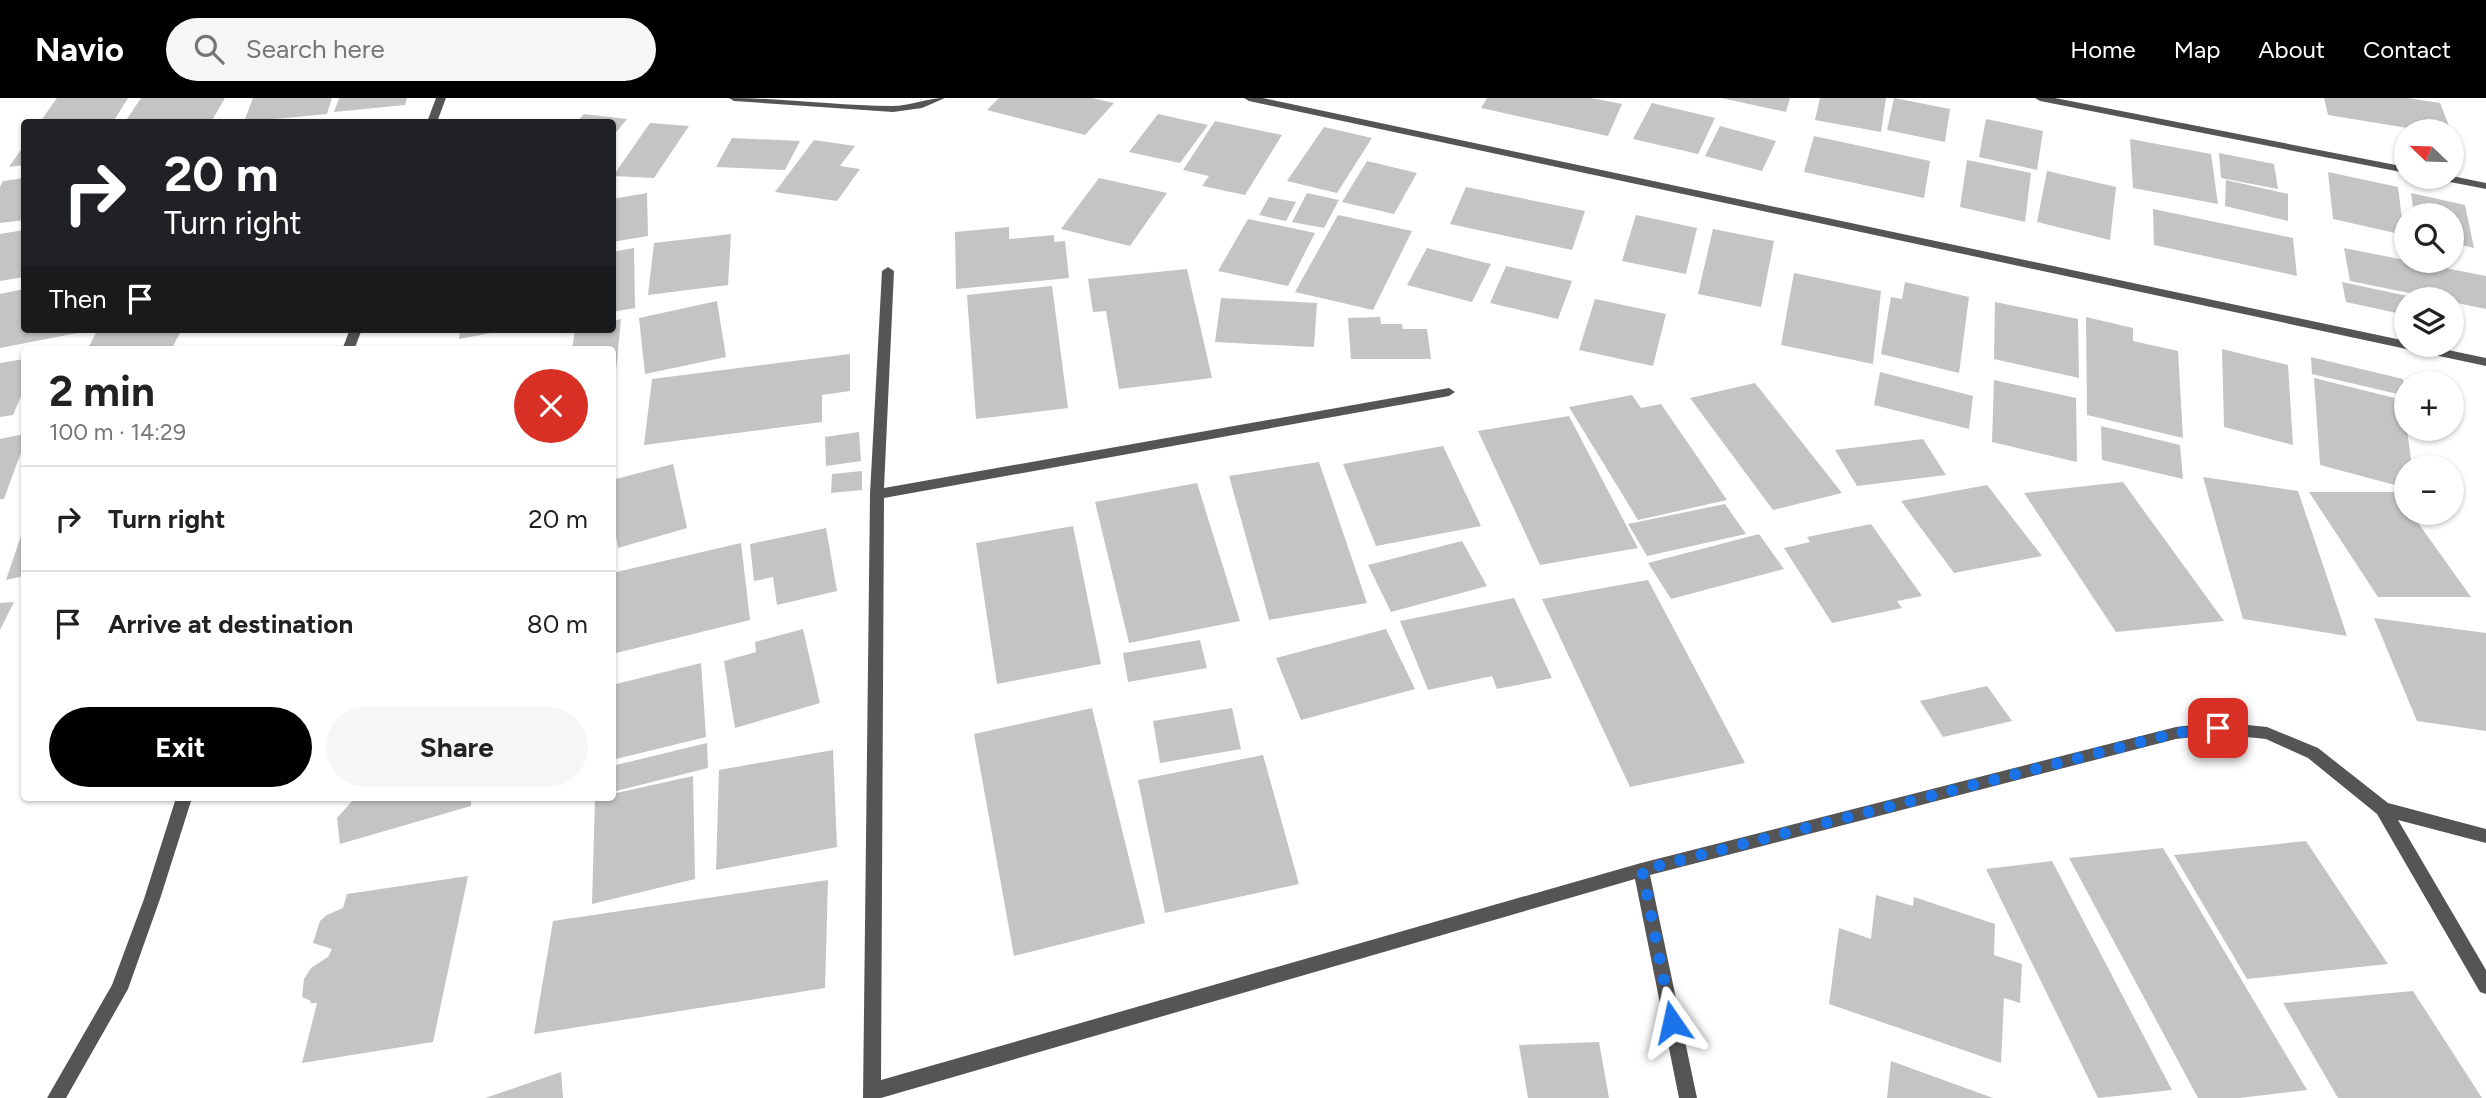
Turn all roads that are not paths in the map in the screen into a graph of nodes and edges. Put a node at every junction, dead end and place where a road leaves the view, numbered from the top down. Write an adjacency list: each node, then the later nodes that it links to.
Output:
1 (441, 98): 6 (street)
2 (734, 98): 3 (street)
3 (940, 98)
4 (1249, 98): 11 (street)
5 (2040, 98): 7 (street)
6 (433, 119)
7 (2394, 168)
8 (2464, 182): 9 (street)
9 (2486, 186)
10 (888, 271): 13 (street)
11 (2486, 362)
12 (1449, 393): 13 (street)
13 (877, 494): 19 (street)
14 (183, 801): 20 (street)
15 (2383, 809): 16 (street); 17 (street); 18 (street)
16 (2486, 836)
17 (1642, 870): 19 (street); 21 (street)
18 (2486, 986)
19 (872, 1095)
20 (56, 1098)
21 (1688, 1098)

